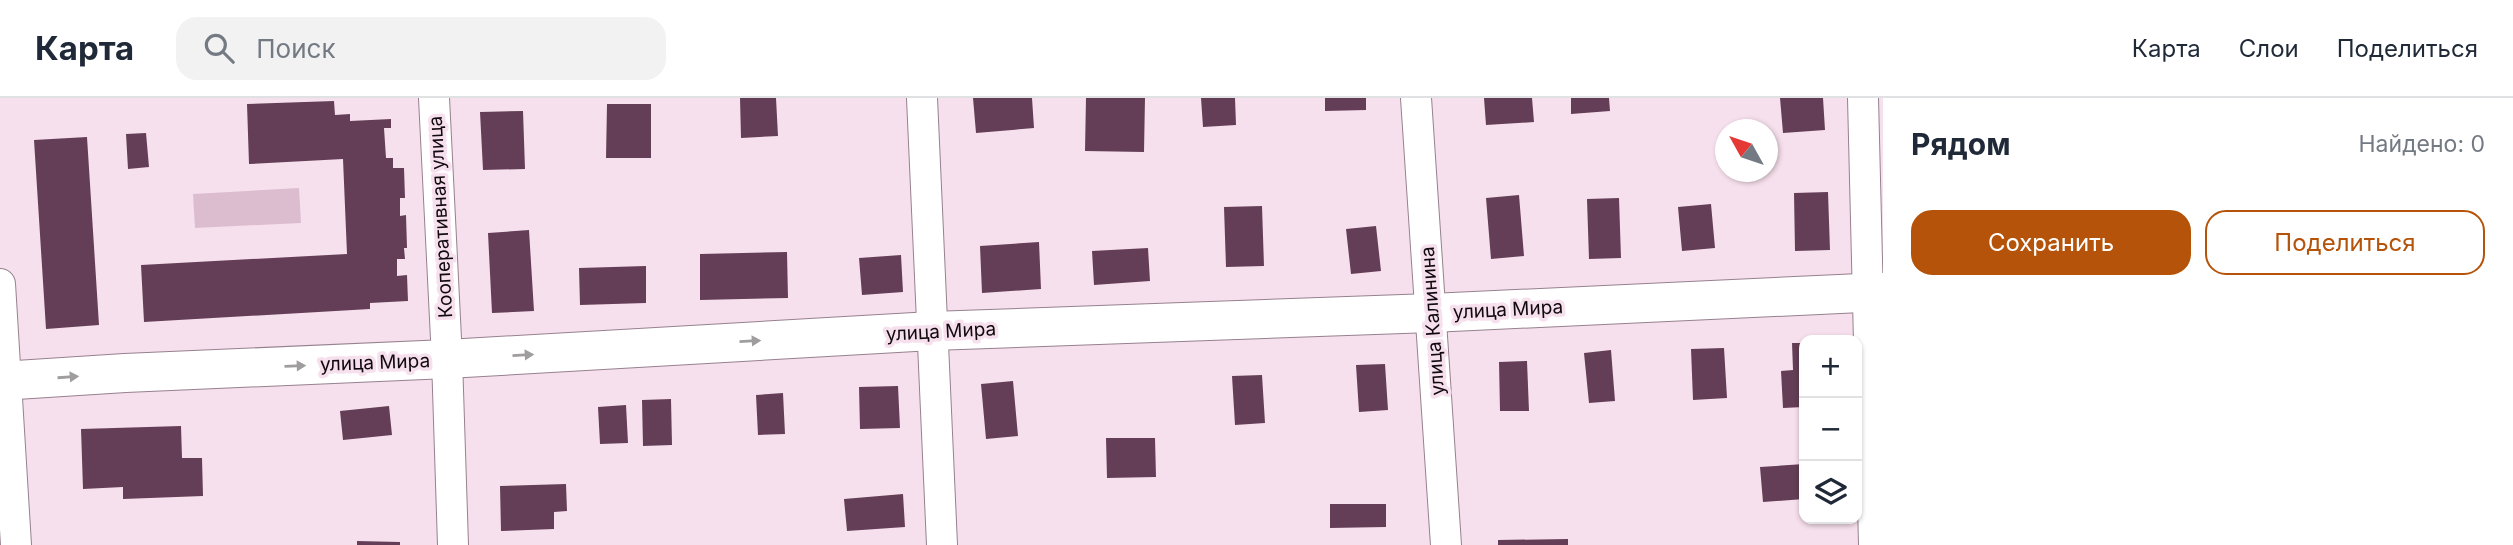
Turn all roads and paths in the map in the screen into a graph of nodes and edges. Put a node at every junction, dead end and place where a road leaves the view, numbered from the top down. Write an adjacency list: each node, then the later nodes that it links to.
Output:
1 (434, 98): 9 (street, Кооперативная улица)
2 (922, 98): 8 (street)
3 (1416, 98): 7 (street, улица Калинина)
4 (1863, 98): 6 (street)
5 (0, 284): 10 (street)
6 (1876, 292): 7 (main road, улица Мира); 15 (street)
7 (1431, 313): 8 (main road, улица Мира); 14 (street, улица Калинина)
8 (932, 331): 9 (main road, улица Мира, one-way to 8); 13 (street)
9 (447, 359): 10 (main road, улица Мира, one-way to 9); 12 (street, Кооперативная улица)
10 (3, 381): 11 (street)
11 (16, 545)
12 (453, 545)
13 (942, 545)
14 (1446, 545)
15 (1874, 545)

